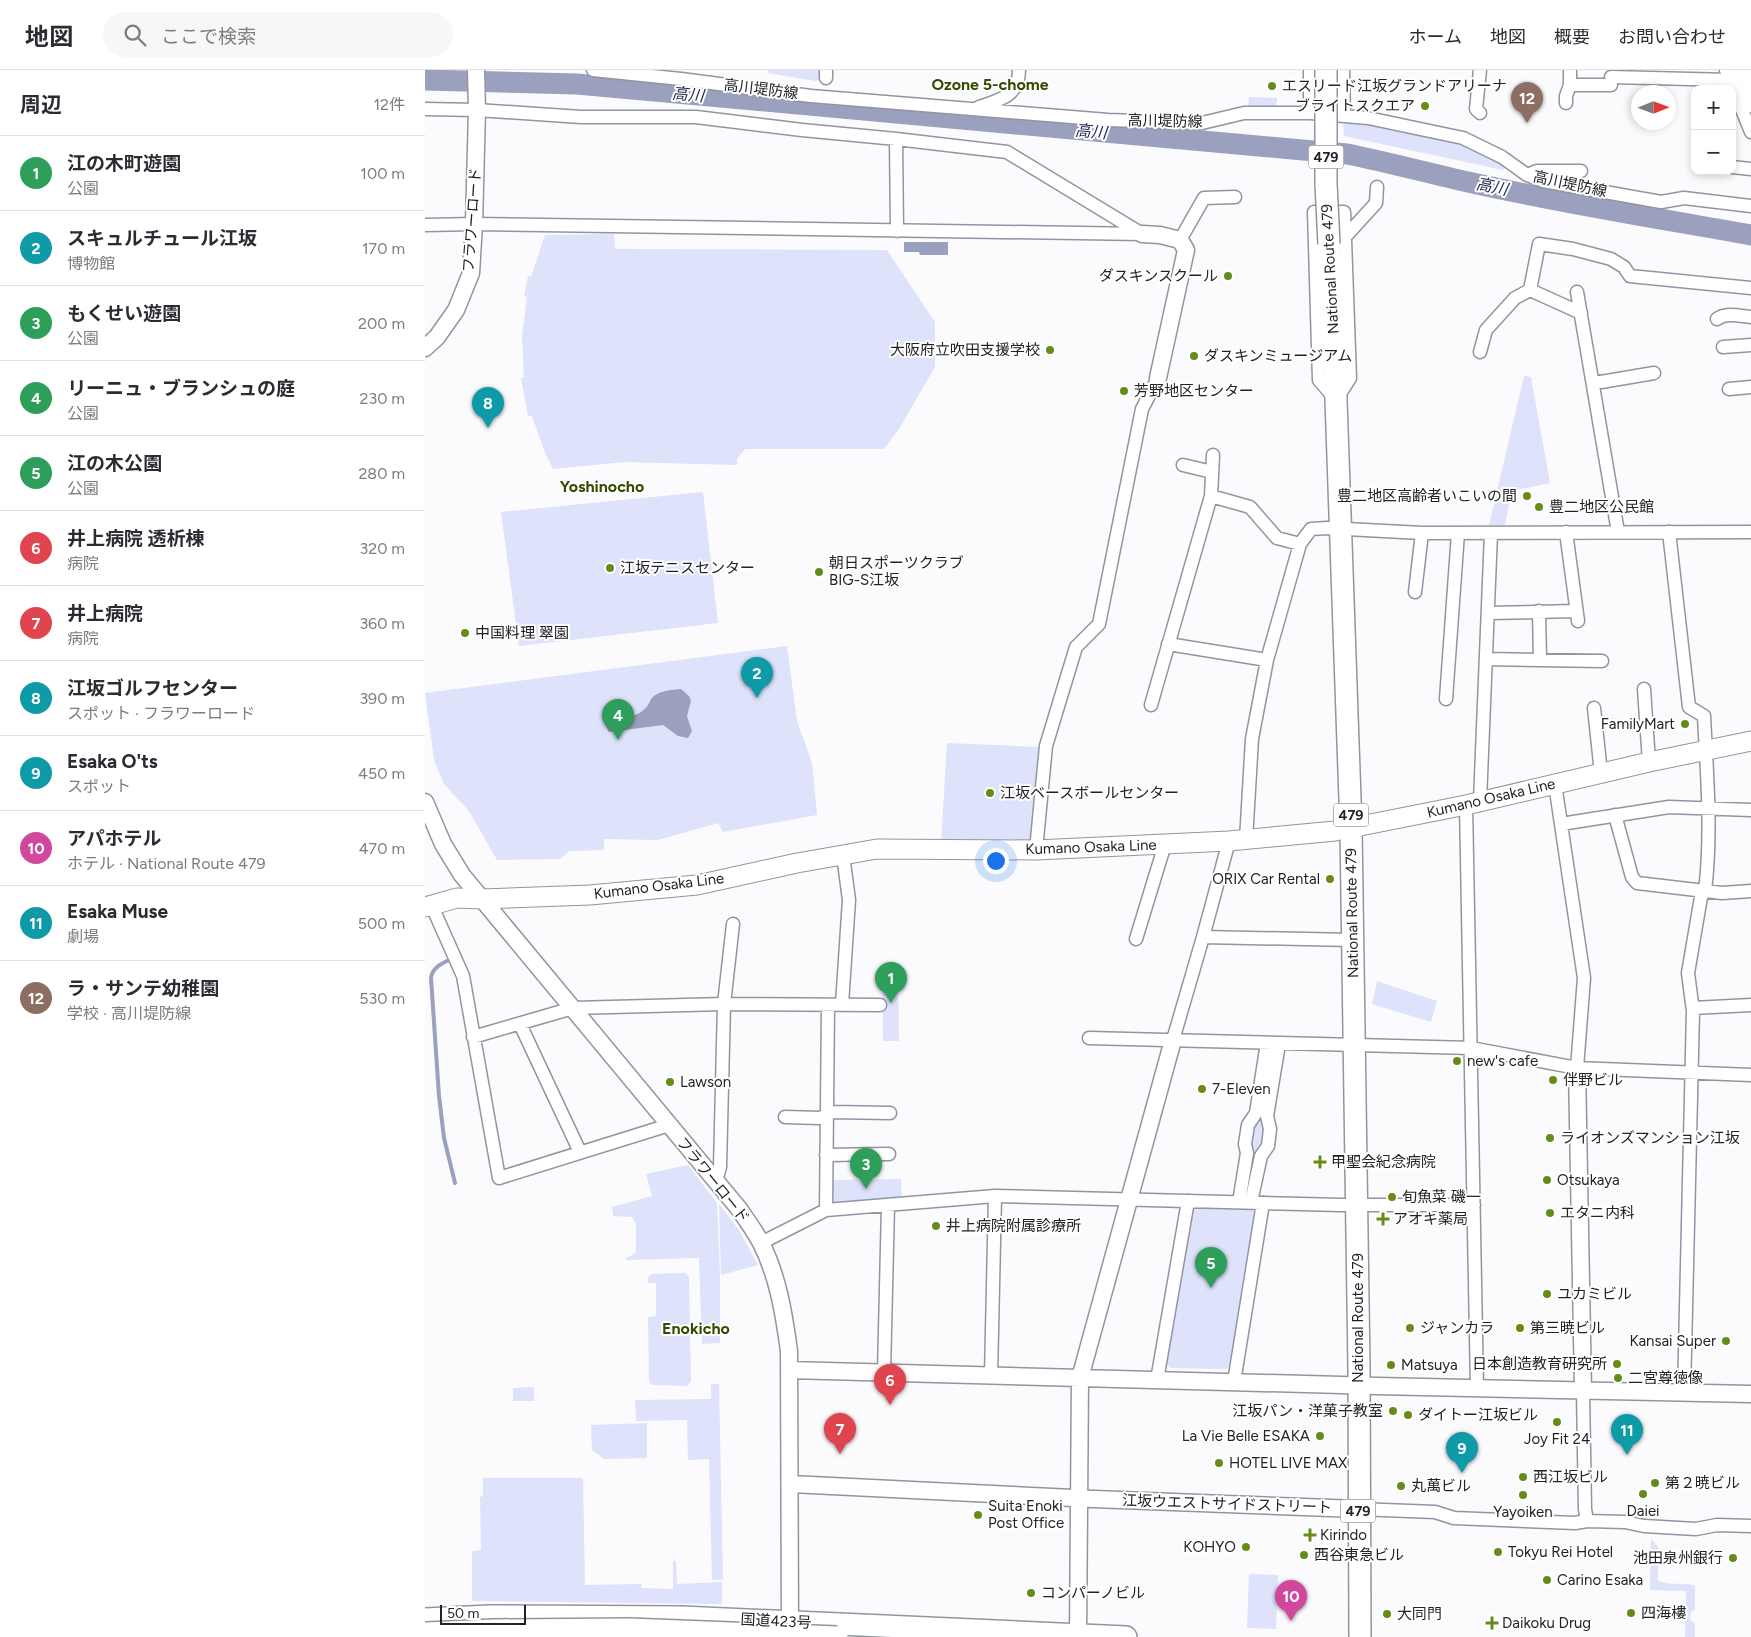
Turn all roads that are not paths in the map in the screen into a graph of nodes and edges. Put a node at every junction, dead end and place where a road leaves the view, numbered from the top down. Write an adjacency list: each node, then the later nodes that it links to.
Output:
1 (476, 70): 16 (street, フラワーロード)
2 (593, 70): 15 (street, 高川堤防線)
3 (1019, 70): 15 (street)
4 (1310, 70): 17 (street)
5 (1326, 70): 34 (highway, National Route 479 / 479, bridge)
6 (1343, 70): 19 (street)
7 (1480, 70): 18 (street)
8 (1570, 70): 11 (street)
9 (1732, 73): 10 (street); 12 (highway); 20 (street)
10 (1611, 82): 11 (street)
11 (1570, 85): 13 (street)
12 (1751, 100)
13 (1566, 103)
14 (425, 109): 16 (street)
15 (974, 109): 17 (street, 高川堤防線)
16 (477, 110): 21 (street); 29 (street, フラワーロード)
17 (1310, 113): 19 (street, 高川堤防線)
18 (1481, 113)
19 (1344, 116): 25 (street, 高川堤防線)
20 (1751, 132)
21 (896, 139): 31 (street); 32 (street)
22 (1736, 167): 23 (street)
23 (1751, 169)
24 (1581, 171): 25 (street)
25 (1527, 175): 28 (street, 高川堤防線)
26 (1377, 187): 34 (street)
27 (1235, 197): 33 (street)
28 (1751, 206)
29 (474, 224): 30 (street); 31 (street); 43 (street, フラワーロード)
30 (425, 225)
31 (897, 231): 32 (street)
32 (1142, 234): 33 (street)
33 (1181, 240): 46 (street)
34 (1337, 241): 50 (highway, National Route 479 / 479); 50 (street)
35 (1751, 288): 36 (street)
36 (1530, 290): 38 (street); 44 (street)
37 (1577, 292): 38 (street)
38 (1581, 313): 47 (street)
39 (1751, 317): 40 (street)
40 (1717, 319)
41 (1751, 345): 42 (street)
42 (1723, 346)
43 (425, 348)
44 (1480, 352)
45 (1654, 373): 47 (street)
46 (1158, 378): 90 (street)
47 (1592, 380): 57 (street)
48 (1751, 388): 49 (street)
49 (1729, 389)
50 (1336, 400): 55 (highway, National Route 479 / 479)
51 (1213, 455): 53 (street)
52 (1183, 465): 53 (street)
53 (1212, 472): 54 (street)
54 (1211, 496): 63 (street); 67 (street)
55 (1341, 529): 60 (street); 63 (street); 87 (highway, National Route 479 / 479)
56 (1566, 532): 57 (street); 62 (street); 65 (street)
57 (1618, 532): 58 (street)
58 (1669, 532): 59 (street); 77 (street)
59 (1751, 532)
60 (1422, 533): 61 (street); 64 (street)
61 (1458, 533): 62 (street); 73 (street)
62 (1491, 533): 66 (street)
63 (1300, 544): 69 (street)
64 (1415, 592)
65 (1539, 611): 66 (street); 70 (street)
66 (1488, 612): 68 (street)
67 (1168, 644): 69 (street); 74 (street)
68 (1486, 659): 70 (street); 82 (street)
69 (1267, 660): 88 (street)
70 (1540, 660): 71 (street)
71 (1602, 661)
72 (1644, 689): 78 (street)
73 (1446, 699)
74 (1151, 704)
75 (1594, 708): 79 (street)
76 (1751, 740): 77 (main road, Kumano Osaka Line)
77 (1706, 750): 78 (main road, Kumano Osaka Line); 83 (street)
78 (1649, 762): 79 (main road, Kumano Osaka Line)
79 (1601, 773): 80 (main road, Kumano Osaka Line)
80 (1555, 784): 82 (main road, Kumano Osaka Line); 86 (street)
81 (425, 802): 94 (street, フラワーロード)
82 (1473, 803): 87 (main road, Kumano Osaka Line); 113 (street)
83 (1709, 808): 84 (street); 85 (street); 92 (street)
84 (1751, 810)
85 (1615, 815): 86 (street); 92 (street)
86 (1561, 824): 114 (street)
87 (1351, 828): 88 (main road, Kumano Osaka Line); 99 (highway, National Route 479 / 479)
88 (1237, 841): 89 (main road, Kumano Osaka Line); 97 (street)
89 (1165, 844): 90 (main road, Kumano Osaka Line); 98 (street)
90 (1036, 850): 91 (main road, Kumano Osaka Line)
91 (843, 855): 94 (main road, Kumano Osaka Line); 102 (street)
92 (1705, 891): 93 (street); 106 (street)
93 (1751, 891)
94 (482, 898): 95 (main road, Kumano Osaka Line); 105 (street, フラワーロード)
95 (428, 906): 108 (street)
96 (733, 924): 100 (street)
97 (1203, 937): 99 (street); 110 (street)
98 (1137, 939)
99 (1352, 940): 112 (highway, National Route 479 / 479)
100 (724, 1004): 101 (street); 105 (street); 124 (street)
101 (828, 1004): 102 (street); 118 (street)
102 (842, 1004): 103 (street)
103 (881, 1005)
104 (1751, 1005): 106 (street)
105 (573, 1008): 107 (street); 120 (street, フラワーロード)
106 (1693, 1008): 115 (street)
107 (520, 1024): 108 (street); 121 (street)
108 (473, 1038): 121 (street)
109 (1089, 1038): 110 (street)
110 (1173, 1040): 111 (street); 126 (street)
111 (1273, 1044): 112 (street); 128 (street); 128 (street)
112 (1355, 1045): 113 (street); 130 (highway, National Route 479 / 479)
113 (1471, 1048): 114 (street); 131 (street)
114 (1577, 1068): 115 (street); 142 (street)
115 (1691, 1073): 116 (street); 143 (street)
116 (1751, 1076)
117 (890, 1113): 118 (street)
118 (826, 1114): 119 (street); 123 (street)
119 (785, 1117)
120 (669, 1125): 121 (street); 124 (street, フラワーロード)
121 (580, 1152)
122 (889, 1154): 123 (street)
123 (826, 1155): 132 (street)
124 (716, 1181): 133 (street, フラワーロード)
125 (995, 1196): 126 (street); 129 (street); 136 (street)
126 (1130, 1199): 127 (street); 137 (street)
127 (1188, 1202): 128 (street); 138 (street)
128 (1251, 1202): 130 (street); 139 (street)
129 (888, 1205): 132 (street); 135 (street)
130 (1357, 1205): 131 (street); 140 (highway, National Route 479 / 479)
131 (1474, 1205): 141 (street)
132 (825, 1210): 133 (street)
133 (761, 1243): 134 (street, フラワーロード)
134 (789, 1370): 135 (street); 145 (street, フラワーロード)
135 (884, 1373): 136 (street)
136 (991, 1376): 137 (street)
137 (1080, 1378): 138 (street); 146 (street)
138 (1157, 1380): 139 (street)
139 (1234, 1382): 140 (street)
140 (1359, 1386): 141 (street); 147 (highway, National Route 479 / 479)
141 (1477, 1389): 142 (street)
142 (1583, 1391): 143 (street); 148 (street)
143 (1684, 1393): 144 (street)
144 (1751, 1394)
145 (791, 1484): 146 (street, 江坂ウエストサイドストリート); 153 (street, フラワーロード)
146 (1079, 1498): 147 (street, 江坂ウエストサイドストリート); 155 (street)
147 (1358, 1509): 148 (street, 江坂ウエストサイドストリート); 158 (highway, National Route 479 / 479)
148 (1587, 1521): 149 (street, 江坂ウエストサイドストリート)
149 (1751, 1526)
150 (425, 1609): 151 (street)
151 (682, 1617): 152 (highway, 国道423号); 153 (highway, 国道423号)
152 (425, 1619)
153 (790, 1629): 155 (highway, 国道423号)
154 (425, 1632): 156 (highway, bridge)
155 (1078, 1636): 157 (highway, 国道423号)
156 (837, 1637)
157 (1126, 1637)
158 (1360, 1637)

